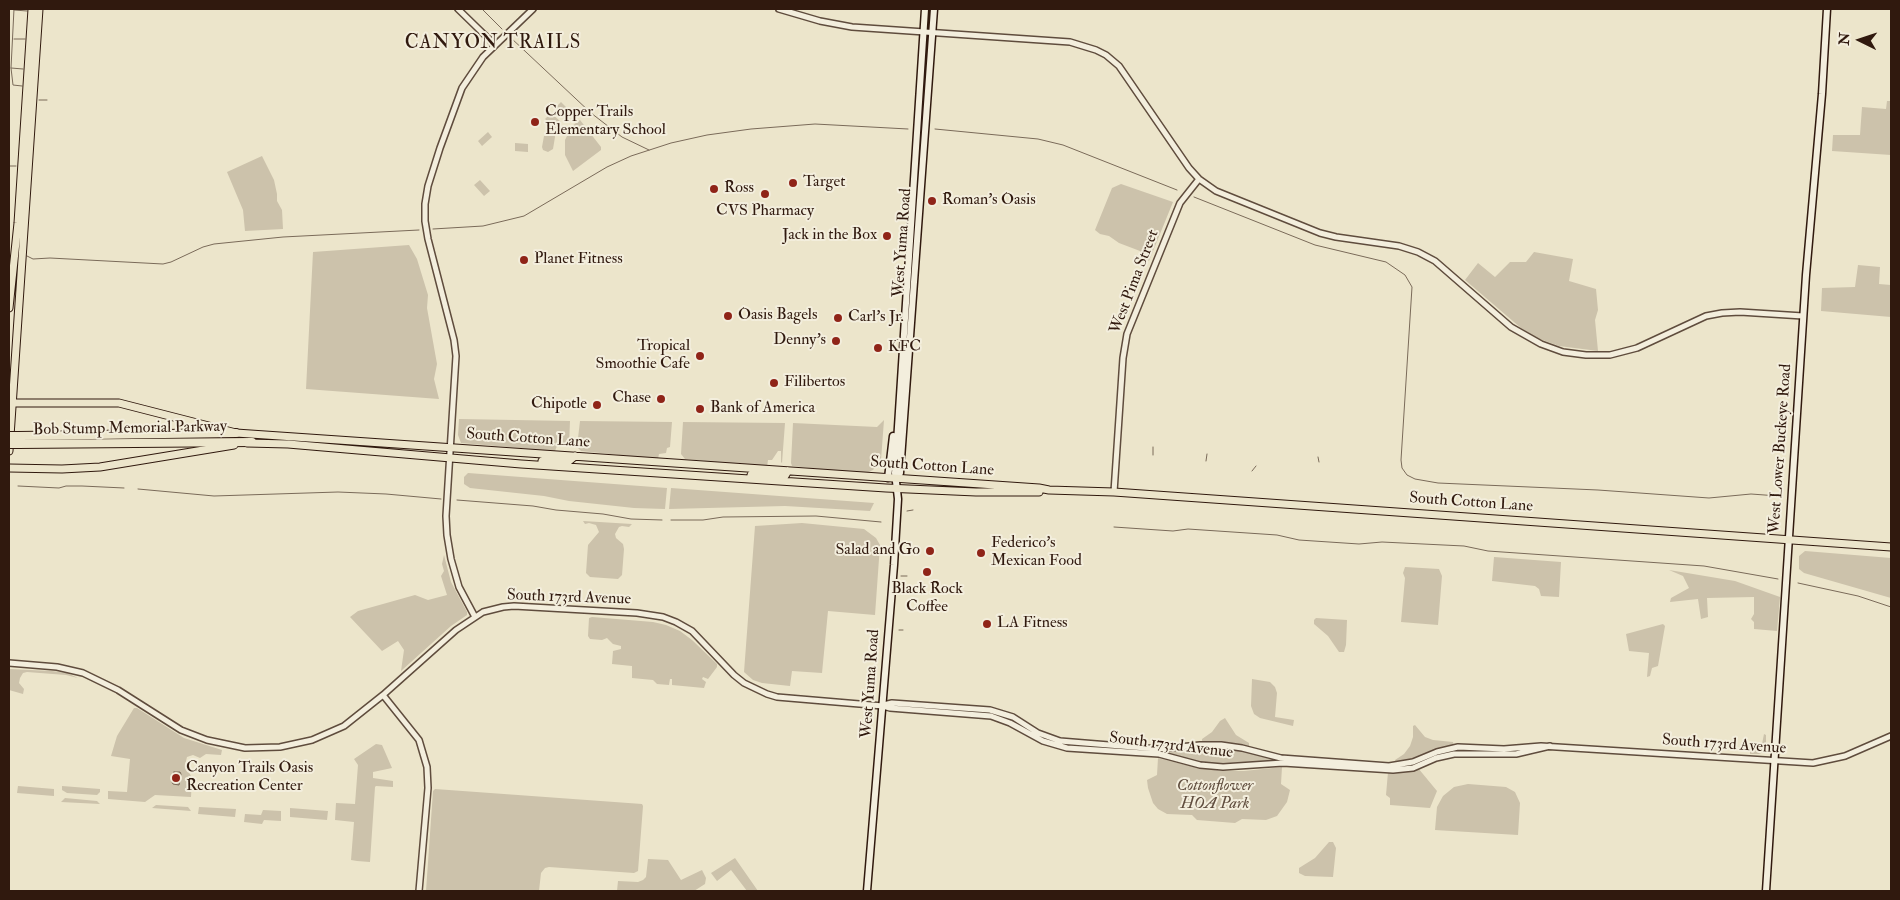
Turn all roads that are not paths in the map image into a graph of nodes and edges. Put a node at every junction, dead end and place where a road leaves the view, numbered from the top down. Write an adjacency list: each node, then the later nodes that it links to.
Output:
1 (32, 9): 15 (main road)
2 (39, 9): 15 (main road)
3 (458, 9): 11 (street)
4 (533, 9): 11 (street)
5 (779, 9): 9 (street)
6 (925, 9): 9 (main road, West Yuma Road)
7 (934, 9): 10 (main road, West Yuma Road)
8 (1827, 9): 17 (main road, West Lower Buckeye Road)
9 (924, 32): 10 (street); 12 (main road, West Yuma Road)
10 (933, 32): 13 (street); 14 (main road, West Yuma Road)
11 (494, 44): 27 (street)
12 (917, 146): 14 (main road); 18 (main road, West Yuma Road)
13 (1199, 179): 17 (street); 43 (street, West Pima Street)
14 (921, 187): 19 (main road, West Yuma Road)
15 (19, 251): 16 (main road); 20 (main road)
16 (9, 308)
17 (1803, 316): 44 (main road, West Lower Buckeye Road)
18 (904, 332): 19 (main road); 21 (main road, West Yuma Road)
19 (905, 401): 38 (main road, West Yuma Road)
20 (10, 404): 22 (main road, South Cotton Lane); 28 (main road)
21 (898, 426): 37 (main road); 38 (main road, West Yuma Road)
22 (236, 433): 24 (highway, Bob Stump Memorial Parkway); 27 (main road, South Cotton Lane)
23 (9, 436): 24 (highway, Bob Stump Memorial Parkway, bridge)
24 (18, 440): 25 (highway, Bob Stump Memorial Parkway); 26 (highway, Bob Stump Memorial Parkway, bridge)
25 (252, 442): 30 (main road, South Cotton Lane); 33 (main road, South Cotton Lane)
26 (9, 444)
27 (451, 448): 29 (main road, South Cotton Lane); 30 (street)
28 (9, 451)
29 (575, 456): 31 (main road, South Cotton Lane); 32 (main road)
30 (450, 458): 32 (main road, South Cotton Lane); 46 (street)
31 (674, 463): 34 (main road, South Cotton Lane); 35 (main road)
32 (521, 464): 35 (main road, South Cotton Lane)
33 (9, 468)
34 (788, 471): 36 (main road); 37 (main road, South Cotton Lane)
35 (674, 474): 36 (main road, South Cotton Lane)
36 (720, 478): 40 (main road, South Cotton Lane)
37 (888, 478): 38 (main road, South Cotton Lane)
38 (897, 478): 39 (main road, South Cotton Lane); 40 (main road, West Yuma Road)
39 (1010, 486): 41 (main road, South Cotton Lane); 42 (main road)
40 (897, 489): 42 (main road, South Cotton Lane); 49 (main road, West Yuma Road)
41 (1049, 490): 42 (main road, South Cotton Lane); 43 (main road, South Cotton Lane)
42 (976, 492)
43 (1114, 492): 44 (main road, South Cotton Lane)
44 (1789, 539): 45 (main road, South Cotton Lane); 52 (main road, West Lower Buckeye Road)
45 (1891, 547)
46 (475, 616): 48 (street, South 173rd Avenue); 49 (street, South 173rd Avenue)
47 (9, 663): 48 (street, South 173rd Avenue)
48 (383, 695): 53 (street)
49 (882, 706): 51 (street, South 173rd Avenue); 51 (street, South 173rd Avenue); 54 (main road, West Yuma Road)
50 (1891, 736): 52 (street, South 173rd Avenue)
51 (1550, 746): 52 (street, South 173rd Avenue)
52 (1775, 761): 55 (main road, West Lower Buckeye Road)
53 (419, 891)
54 (867, 891)
55 (1766, 891)

